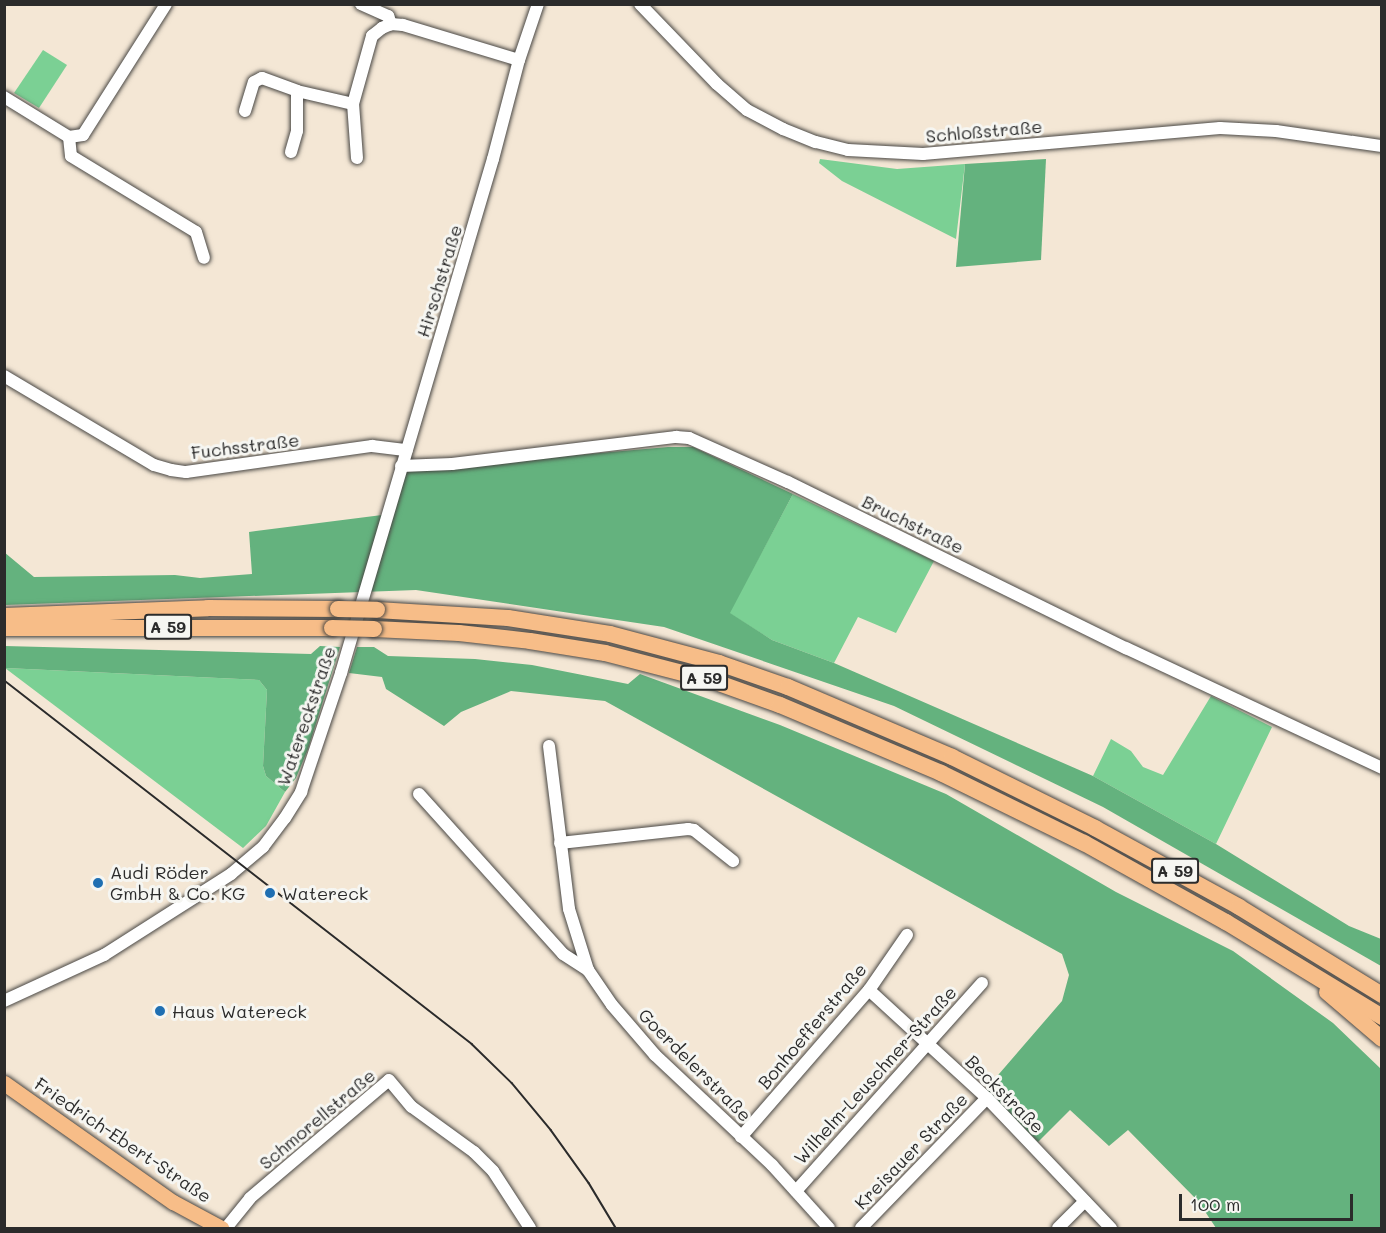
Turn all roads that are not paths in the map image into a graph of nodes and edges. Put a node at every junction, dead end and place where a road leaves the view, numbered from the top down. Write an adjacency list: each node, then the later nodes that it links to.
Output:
1 (166, 4): 11 (street)
2 (361, 4): 5 (street)
3 (538, 4): 6 (street, Hirschstraße)
4 (640, 4): 12 (street, Schloßstraße)
5 (391, 24): 6 (street); 9 (street)
6 (519, 60): 17 (street, Hirschstraße)
7 (297, 91): 9 (street); 10 (street); 13 (street)
8 (4, 97): 11 (street)
9 (352, 104): 14 (street)
10 (245, 111)
11 (69, 137): 15 (street)
12 (1382, 146)
13 (291, 152)
14 (357, 158)
15 (204, 258)
16 (4, 376): 17 (street, Fuchsstraße)
17 (407, 450): 18 (street, Hirschstraße)
18 (401, 466): 19 (street, Hirschstraße); 23 (street, Bruchstraße)
19 (370, 570): 35 (street, Watereckstraße)
20 (4, 616): 28 (highway, A 59, bridge)
21 (4, 628): 29 (highway, A 59, bridge)
22 (549, 746): 25 (street)
23 (1382, 768)
24 (418, 794): 30 (street, Goerdelerstraße)
25 (560, 843): 26 (street); 30 (street)
26 (733, 861)
27 (907, 935): 33 (street, Bonhoefferstraße)
28 (1321, 956): 31 (highway); 34 (highway, A 59)
29 (1293, 962): 36 (highway, A 59); 37 (highway)
30 (588, 970): 41 (street, Goerdelerstraße)
31 (1382, 982)
32 (982, 983): 38 (street, Wilhelm-Leuschner-Straße)
33 (869, 990): 38 (street, Beckstraße); 41 (street, Bonhoefferstraße)
34 (1382, 995)
35 (4, 1001)
36 (1382, 1017)
37 (1382, 1039)
38 (926, 1043): 40 (street, Beckstraße); 42 (street, Wilhelm-Leuschner-Straße)
39 (4, 1083): 44 (main road, Friedrich-Ebert-Straße)
40 (987, 1098): 43 (street, Beckstraße); 48 (street, Kreisauer Straße)
41 (741, 1137): 42 (street, Goerdelerstraße)
42 (796, 1191): 47 (street, Goerdelerstraße)
43 (1085, 1201): 49 (street); 50 (street, Beckstraße)
44 (221, 1228)
45 (226, 1228): 46 (street, Schmorellstraße)
46 (530, 1228)
47 (829, 1228)
48 (861, 1228)
49 (1058, 1228)
50 (1111, 1228)

